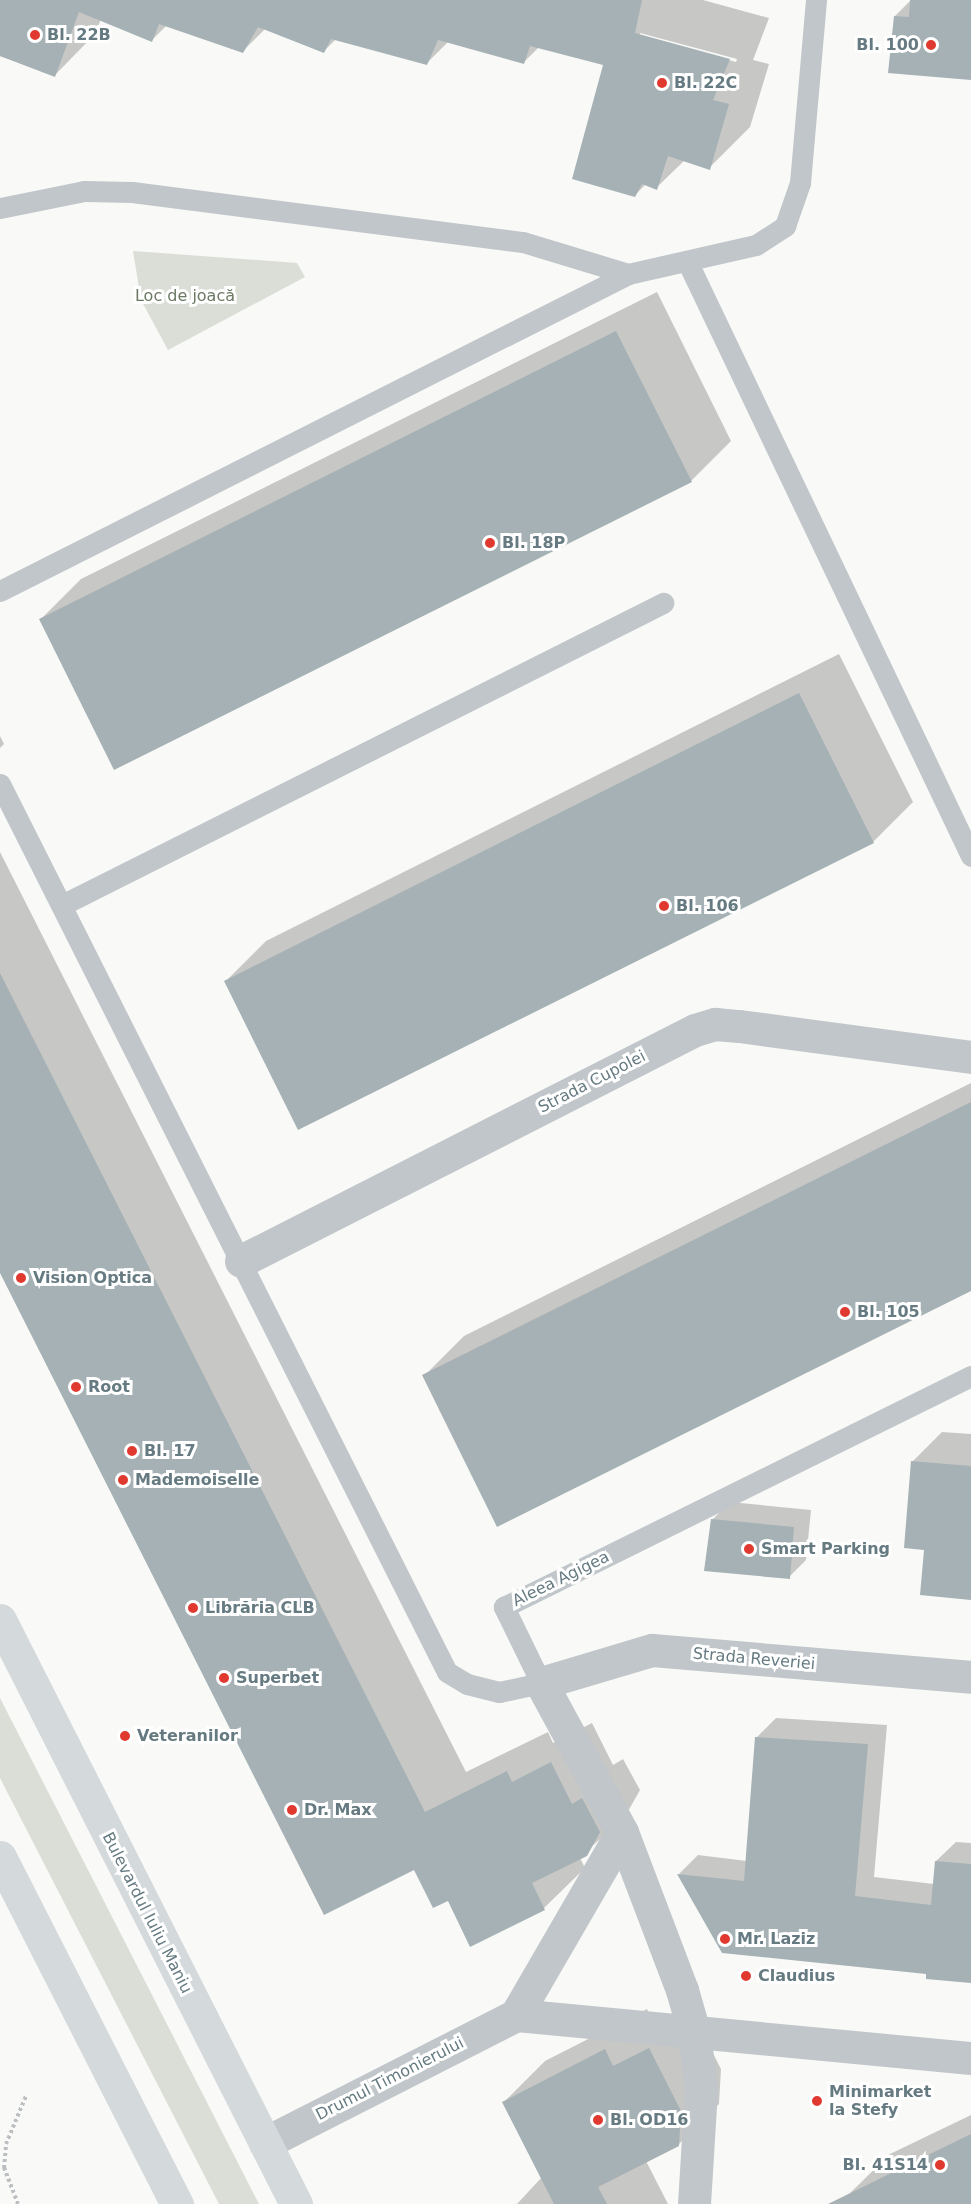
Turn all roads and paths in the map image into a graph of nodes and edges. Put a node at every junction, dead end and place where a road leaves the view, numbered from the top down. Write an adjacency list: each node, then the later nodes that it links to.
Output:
1 (816, 0): 3 (lane)
2 (0, 208): 4 (lane)
3 (688, 263): 4 (lane); 8 (lane)
4 (628, 274): 5 (lane)
5 (0, 591)
6 (663, 603): 9 (lane)
7 (0, 784): 9 (lane)
8 (971, 856)
9 (62, 905): 11 (lane)
10 (971, 1057): 11 (street, Strada Cupolei)
11 (241, 1261): 15 (lane)
12 (971, 1376): 15 (lane, Aleea Agigea)
13 (0, 1620): 22 (main road, Bulevardul Iuliu Maniu)
14 (971, 1677): 15 (street, Strada Reveriei)
15 (541, 1683): 16 (street, Aleea Agigea)
16 (622, 1832): 18 (street); 19 (street, Aleea Agigea)
17 (0, 1857): 24 (main road)
18 (516, 2015): 19 (street); 22 (street, Drumul Timonierului)
19 (694, 2032): 20 (street); 26 (street, Aleea Agigea)
20 (971, 2058)
21 (26, 2096): 23 (path)
22 (265, 2143): 25 (main road, Bulevardul Iuliu Maniu)
23 (18, 2204)
24 (177, 2204)
25 (296, 2204)
26 (694, 2204)

